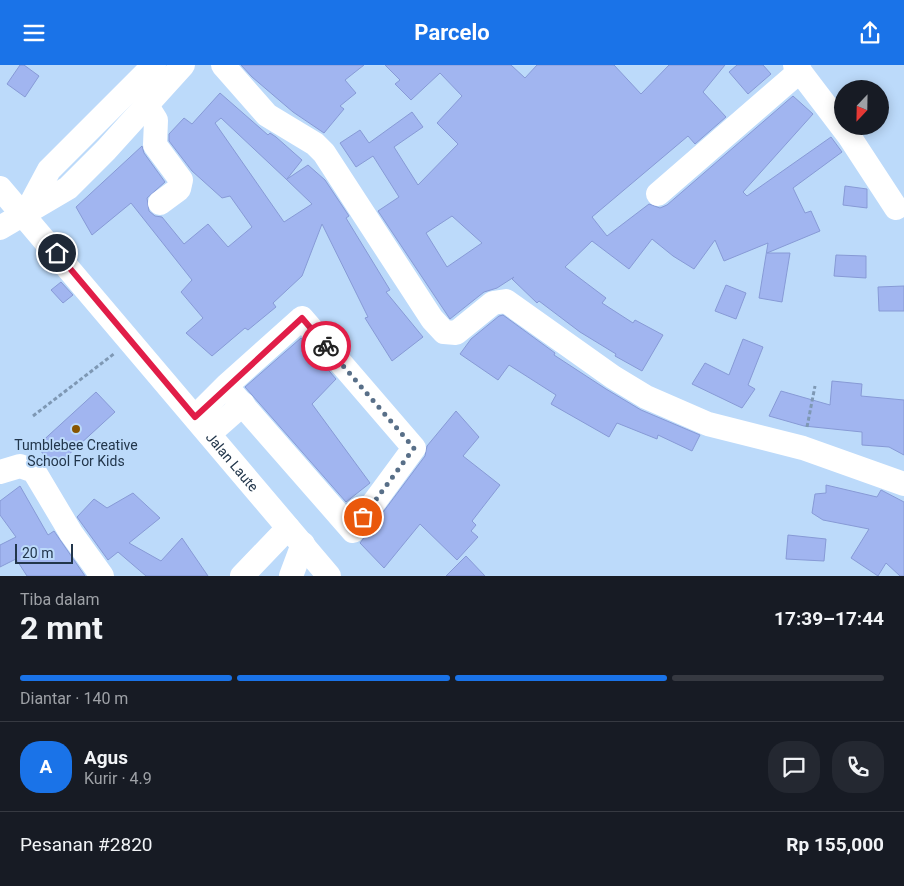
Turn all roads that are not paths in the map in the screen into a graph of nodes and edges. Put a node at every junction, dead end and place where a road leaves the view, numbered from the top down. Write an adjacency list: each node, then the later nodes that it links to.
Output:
1 (154, 65): 10 (street)
2 (183, 65): 5 (street)
3 (223, 65): 16 (street)
4 (798, 68): 7 (street); 9 (street)
5 (146, 104): 8 (street); 10 (street)
6 (0, 187): 10 (street, Jalan Laute)
7 (658, 194)
8 (160, 203)
9 (896, 208)
10 (25, 215): 11 (street); 14 (street, Jalan Laute)
11 (0, 228)
12 (226, 386): 13 (street); 13 (street); 14 (street)
13 (243, 404): 14 (street)
14 (202, 425): 17 (street, Jalan Laute)
15 (0, 472): 18 (street)
16 (904, 484)
17 (296, 536): 19 (street); 20 (street); 21 (street, Jalan Laute)
18 (102, 576)
19 (242, 576)
20 (291, 576)
21 (328, 576)

